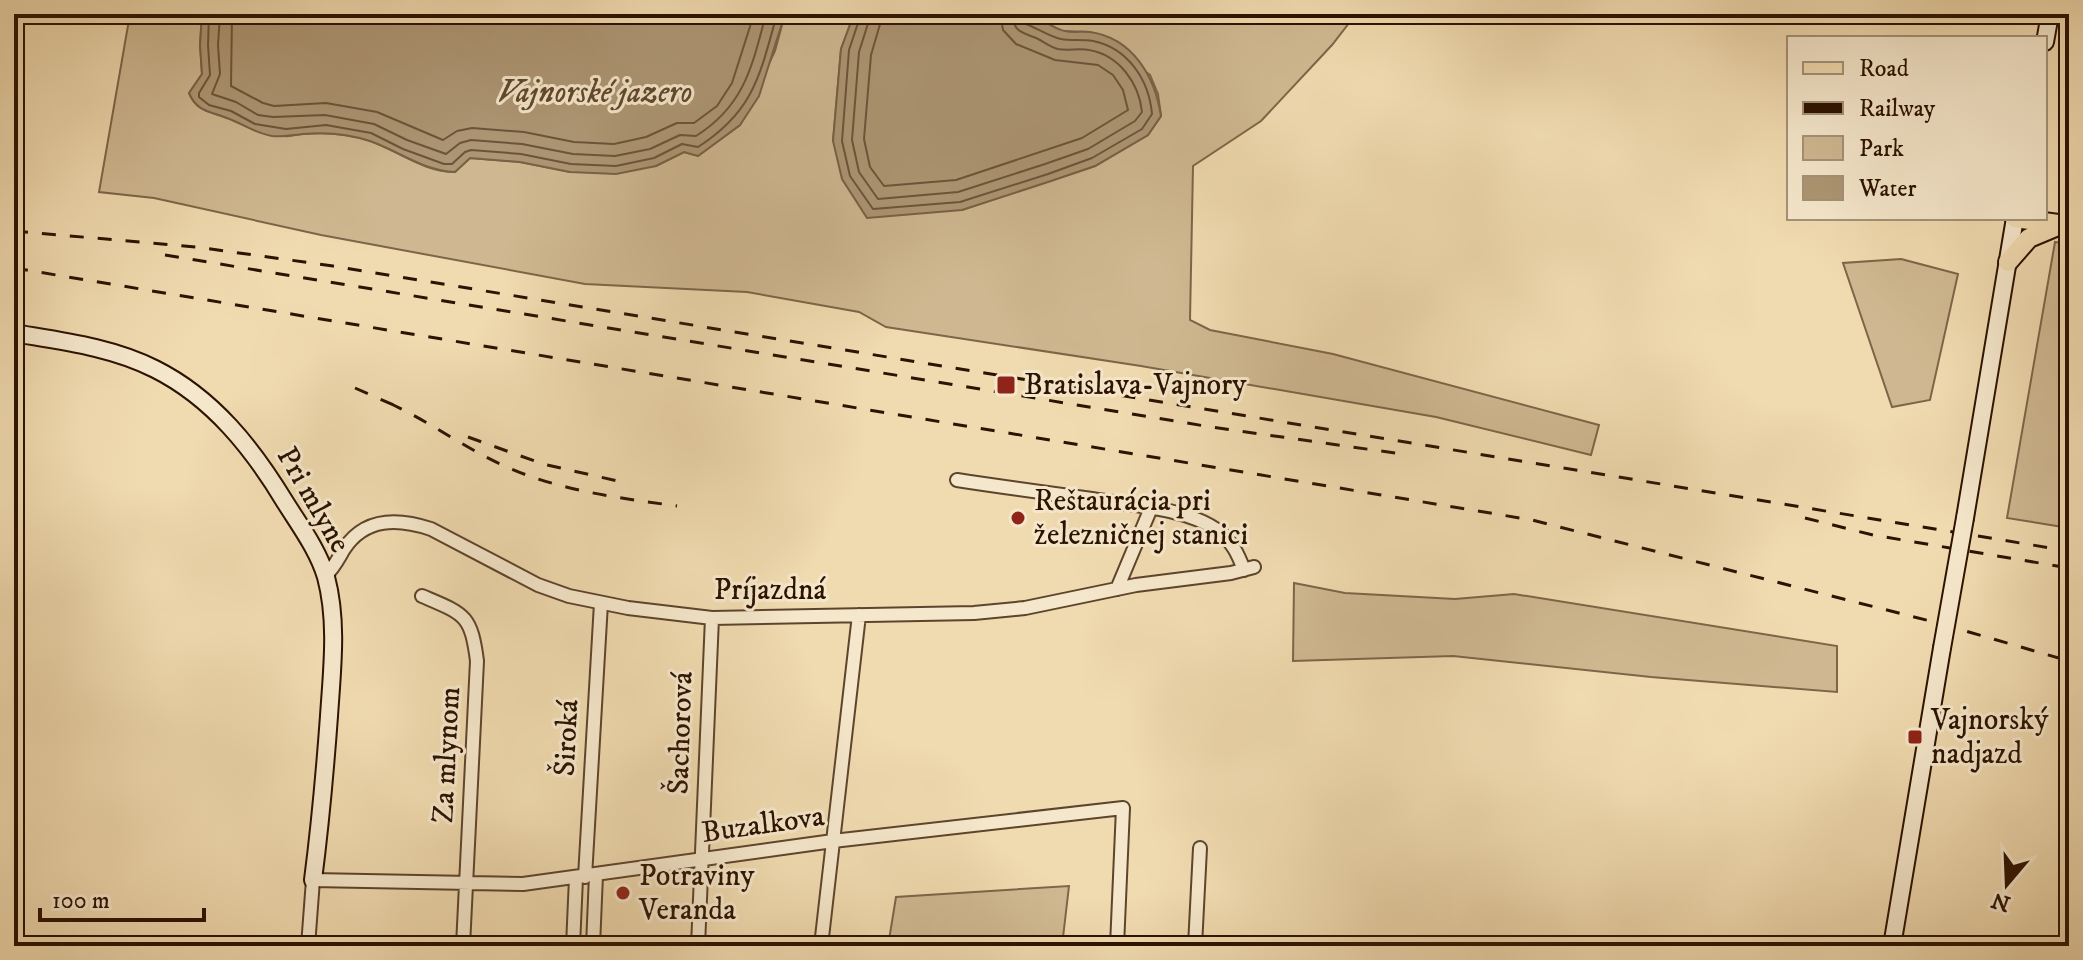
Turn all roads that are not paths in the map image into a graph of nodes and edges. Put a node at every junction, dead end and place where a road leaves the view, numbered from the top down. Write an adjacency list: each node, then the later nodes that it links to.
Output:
1 (2050, 14): 2 (main road)
2 (2046, 36)
3 (2047, 208): 6 (main road)
4 (2015, 220): 7 (main road)
5 (2029, 220): 6 (main road)
6 (2065, 225): 7 (main road)
7 (2008, 262): 31 (main road, bridge)
8 (14, 333): 11 (main road, Pri mlyne)
9 (957, 480): 10 (street)
10 (1151, 508): 12 (street); 12 (street, Príjazdná)
11 (325, 576): 14 (street, Príjazdná); 21 (main road, Pri mlyne)
12 (1117, 589): 15 (street, Príjazdná)
13 (422, 596): 22 (street, Za mlynom)
14 (601, 603): 16 (street, Príjazdná); 20 (street, Široká)
15 (859, 615): 16 (street, Príjazdná); 17 (street)
16 (712, 618): 19 (street, Šachorová)
17 (833, 841): 19 (street, Buzalkova); 28 (street); 29 (street, Buzalkova)
18 (1200, 848): 30 (street)
19 (702, 860): 20 (street, Buzalkova); 27 (street, Šachorová)
20 (586, 876): 22 (street, Buzalkova); 25 (street, Široká); 26 (street, Široká)
21 (313, 880): 22 (street, Buzalkova); 23 (street, Pri mlyne)
22 (467, 884): 24 (street, Za mlynom)
23 (308, 946)
24 (463, 946)
25 (573, 946)
26 (593, 946)
27 (698, 946)
28 (821, 946)
29 (1117, 946)
30 (1195, 946)
31 (1892, 946)

